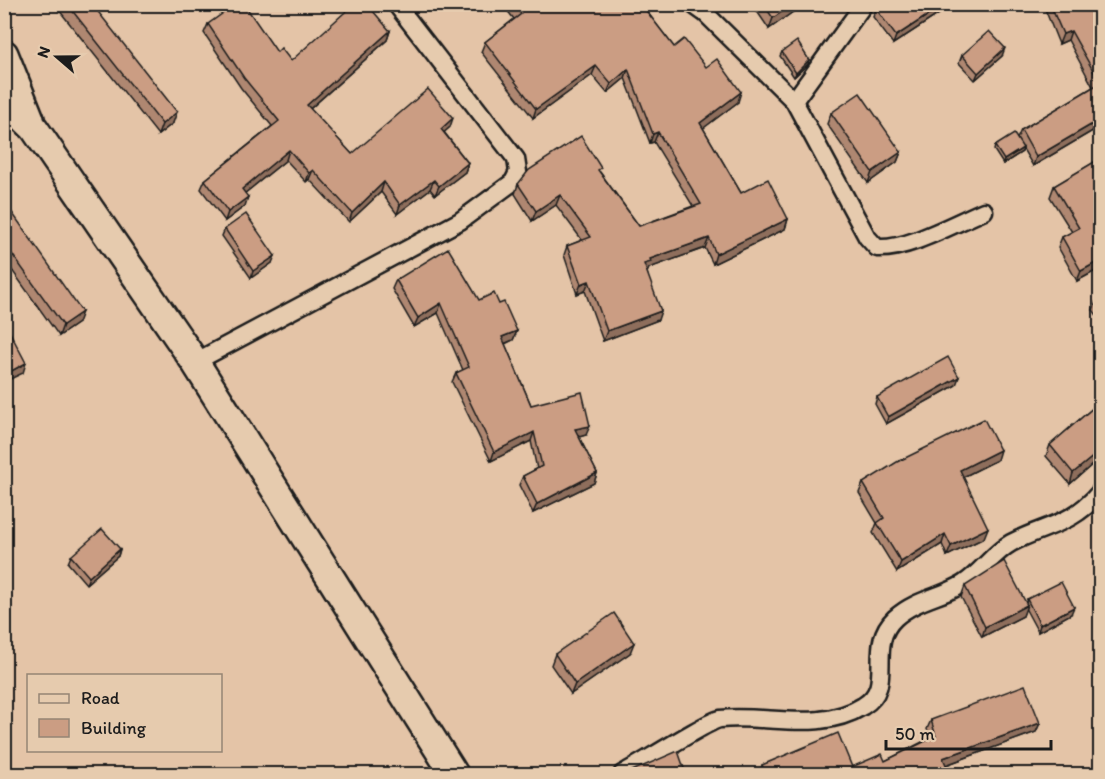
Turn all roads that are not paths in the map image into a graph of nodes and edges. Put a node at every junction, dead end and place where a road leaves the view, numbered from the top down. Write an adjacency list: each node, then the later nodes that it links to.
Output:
1 (396, 4): 9 (street)
2 (692, 4): 6 (street)
3 (864, 4): 6 (street)
4 (4, 54): 7 (main road)
5 (4, 99): 7 (main road)
6 (794, 101): 8 (street)
7 (33, 128): 9 (main road)
8 (984, 211)
9 (195, 362): 11 (main road)
10 (1101, 492): 12 (street)
11 (454, 774)
12 (622, 774)

